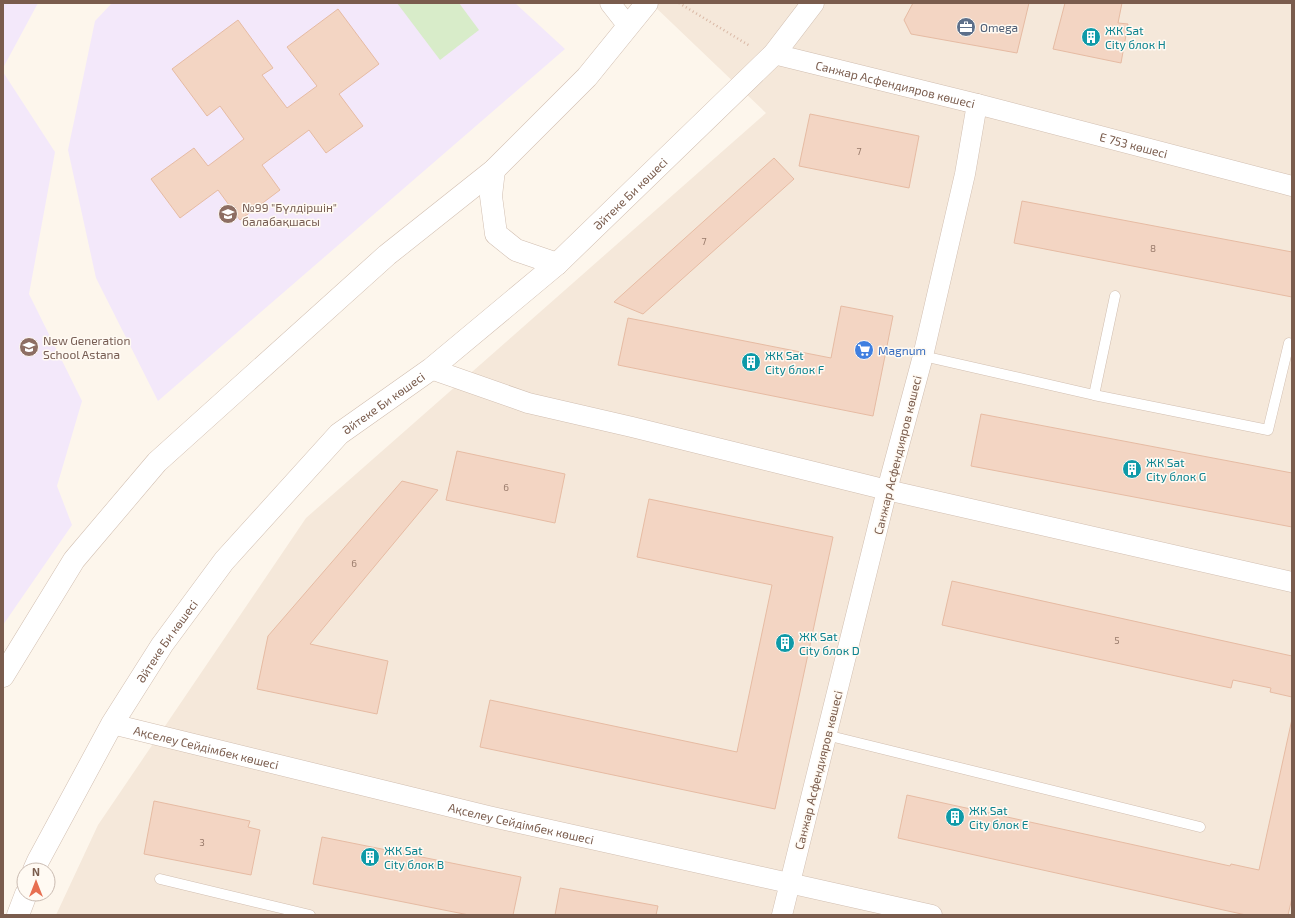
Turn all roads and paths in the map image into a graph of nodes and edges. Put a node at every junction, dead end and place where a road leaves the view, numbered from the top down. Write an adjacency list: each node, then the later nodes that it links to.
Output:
1 (610, 3): 5 (street)
2 (647, 3): 5 (street)
3 (679, 3): 6 (path)
4 (813, 3): 6 (street, Әйтеке Би көшесі)
5 (628, 26): 8 (street)
6 (772, 56): 7 (street, Санжар Асфендияров көшесі); 10 (street, Әйтеке Би көшесі)
7 (976, 104): 9 (street, Е 753 көшесі); 13 (street, Санжар Асфендияров көшесі)
8 (494, 170): 10 (street); 18 (street)
9 (1292, 186)
10 (557, 264): 14 (street, Әйтеке Би көшесі)
11 (1115, 296): 15 (lane)
12 (1288, 343): 15 (lane)
13 (923, 356): 15 (lane); 16 (street, Санжар Асфендияров көшесі)
14 (431, 369): 16 (street); 19 (street, Әйтеке Би көшесі)
15 (1094, 395)
16 (887, 490): 17 (street); 20 (street, Санжар Асфендияров көшесі)
17 (1292, 582)
18 (3, 676)
19 (112, 724): 22 (street, Әйтеке Би көшесі); 24 (street, Ақселеу Сейдімбек көшесі)
20 (826, 735): 21 (lane); 24 (street, Санжар Асфендияров көшесі)
21 (1200, 827)
22 (38, 862)
23 (160, 879): 27 (lane)
24 (790, 882): 28 (street, Санжар Асфендияров көшесі); 29 (street, Ақселеу Сейдімбек көшесі)
25 (23, 902): 26 (street)
26 (18, 915)
27 (310, 915)
28 (782, 915)
29 (932, 915)

